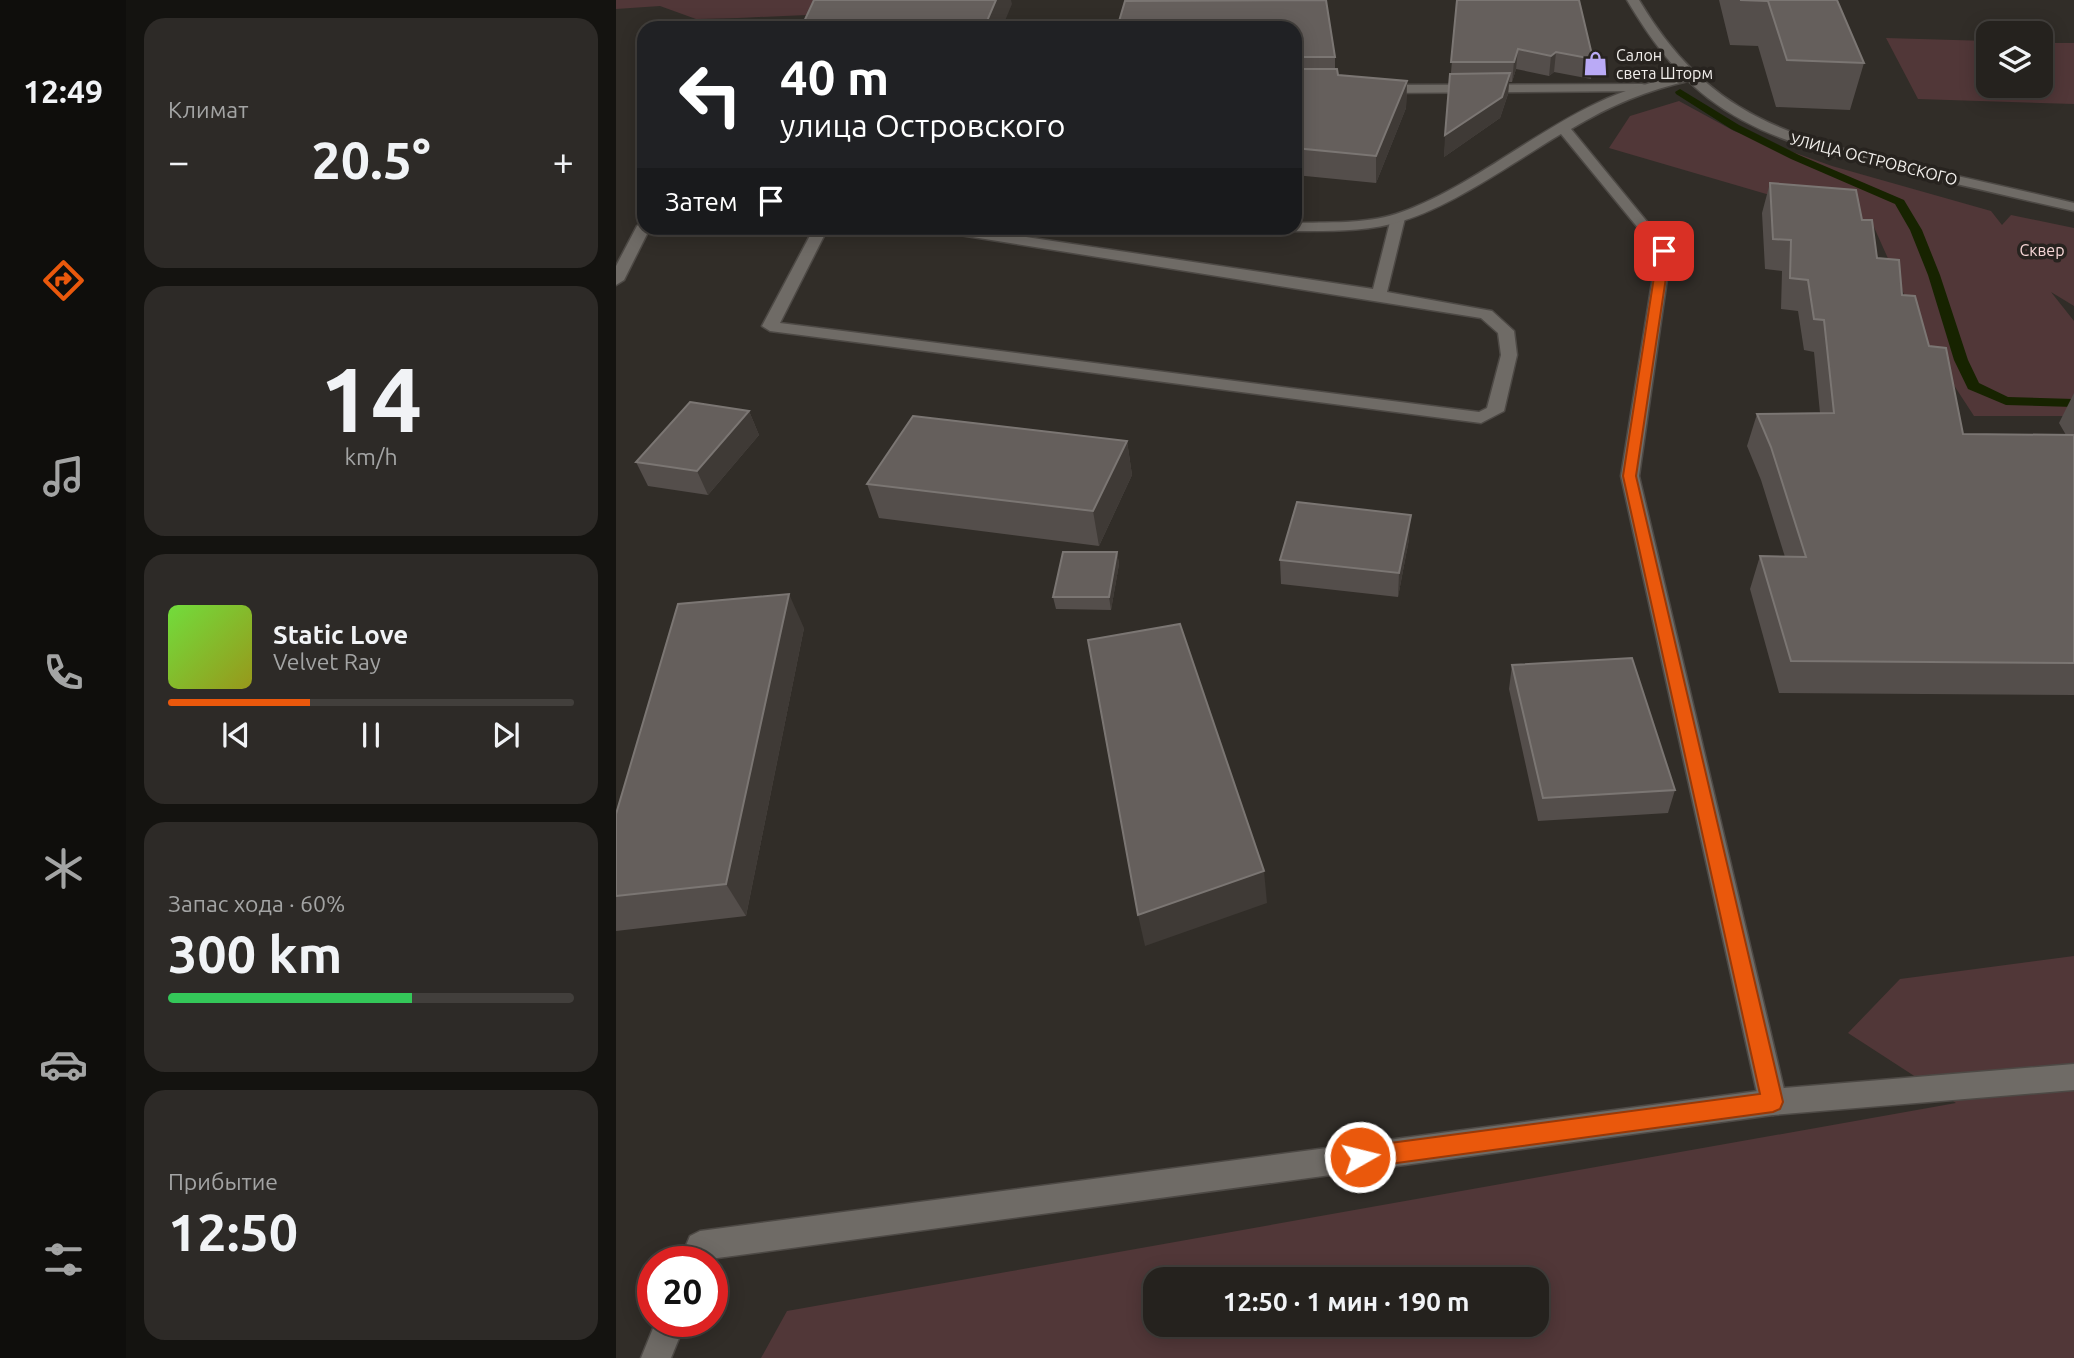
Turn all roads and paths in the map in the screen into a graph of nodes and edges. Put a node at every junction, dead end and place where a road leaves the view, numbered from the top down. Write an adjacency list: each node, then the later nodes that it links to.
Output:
1 (1633, 0): 2 (street, УЛИЦА ОСТРОВСКОГО)
2 (1688, 77): 3 (street); 6 (street, УЛИЦА ОСТРОВСКОГО)
3 (1642, 88): 4 (street); 5 (street)
4 (1364, 89)
5 (1564, 129): 7 (street); 15 (street)
6 (2074, 207)
7 (1398, 218): 8 (street); 13 (street)
8 (1302, 227)
9 (639, 235): 12 (street)
10 (817, 235): 13 (street)
11 (987, 235): 13 (street)
12 (616, 280)
13 (1379, 295)
14 (2074, 1077): 15 (street)
15 (1773, 1102): 16 (street)
16 (700, 1246)
17 (665, 1337): 18 (street)
18 (656, 1358)

